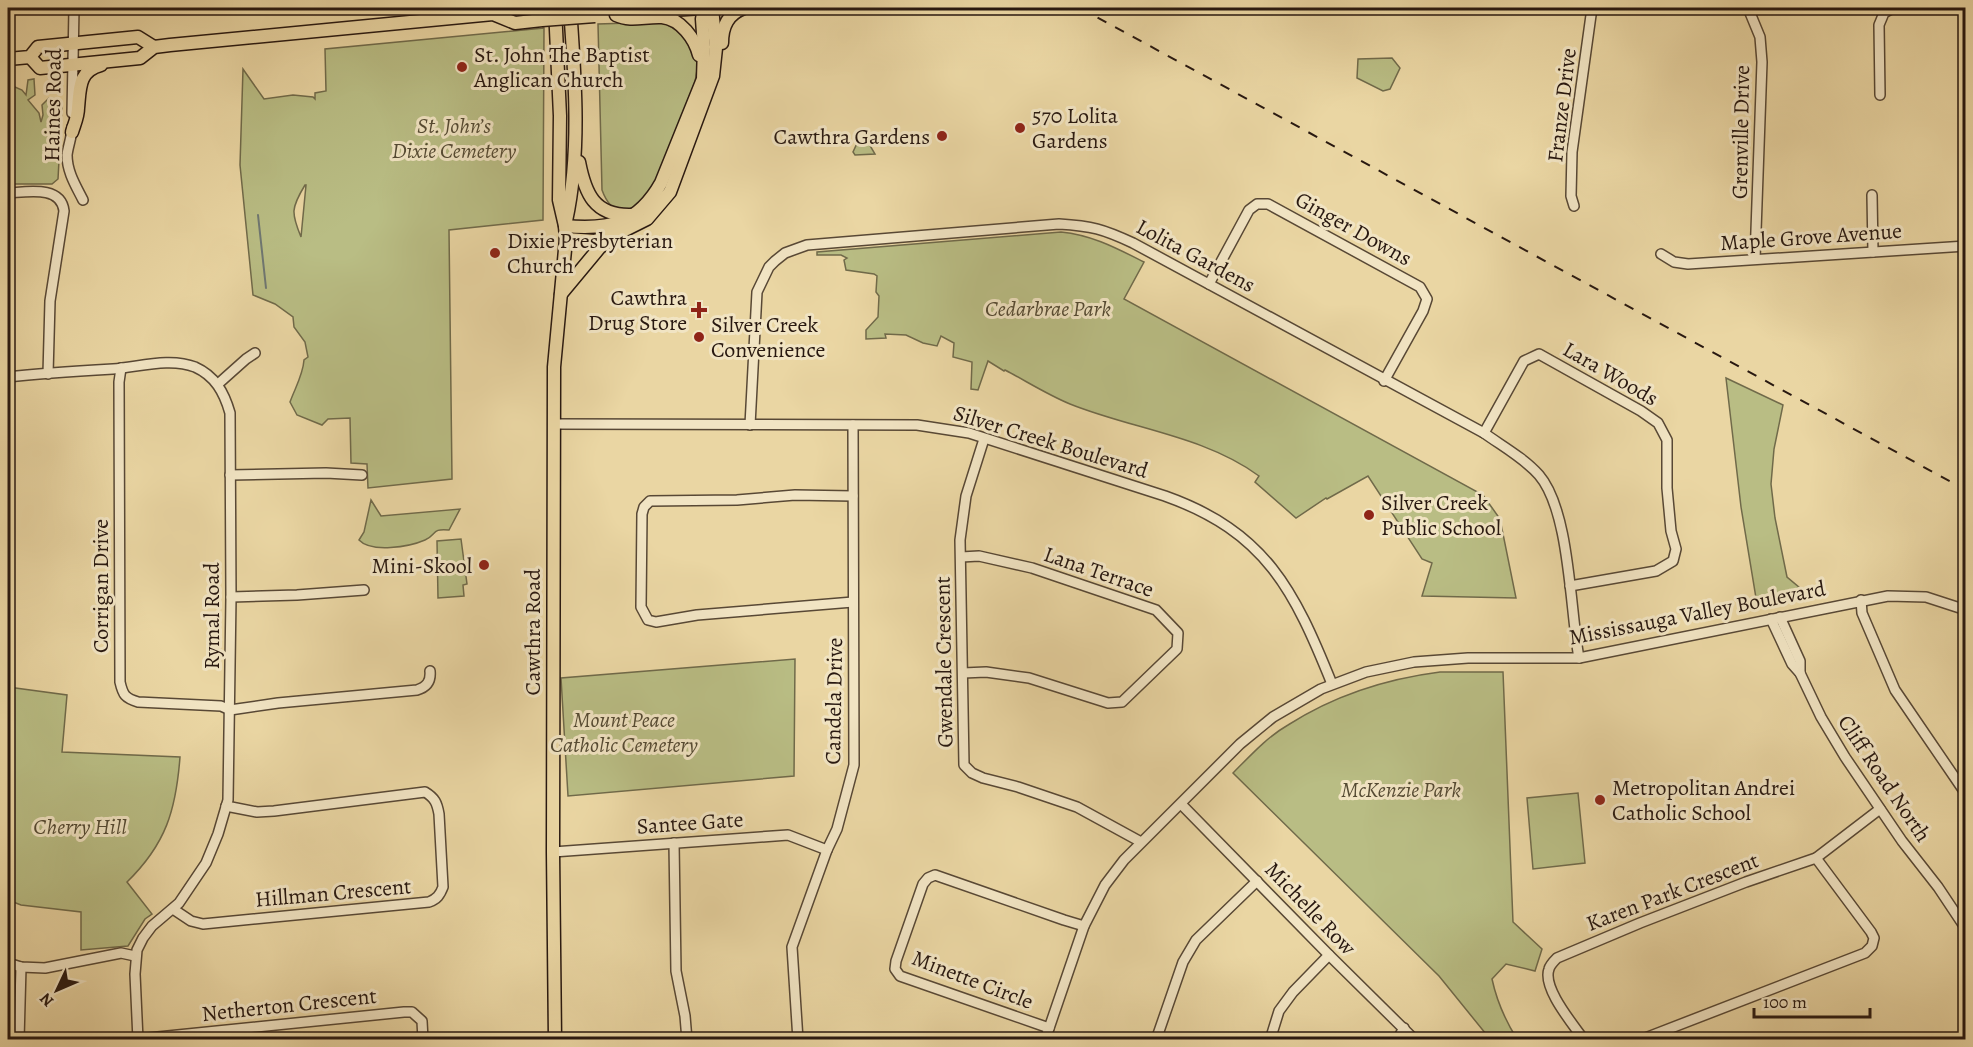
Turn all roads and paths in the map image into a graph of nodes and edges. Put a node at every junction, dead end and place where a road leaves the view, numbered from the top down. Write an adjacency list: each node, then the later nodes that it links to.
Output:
1 (74, 8): 12 (street, Haines Road)
2 (555, 8): 28 (main road, Cawthra Road)
3 (570, 8): 22 (main road, Cawthra Road)
4 (703, 8): 11 (main road); 19 (main road)
5 (712, 8): 18 (main road)
6 (744, 8): 18 (main road)
7 (1592, 8): 26 (street, Franze Drive)
8 (1748, 8): 33 (street, Grenville Drive)
9 (1958, 8): 20 (street)
10 (497, 11): 11 (main road, bridge); 13 (main road)
11 (616, 15): 19 (main road)
12 (73, 43): 13 (main road); 14 (main road); 17 (street, Haines Road)
13 (154, 47): 16 (main road)
14 (30, 57): 15 (main road); 17 (main road)
15 (8, 59)
16 (116, 61): 17 (main road); 21 (main road)
17 (73, 65): 21 (street, Haines Road)
18 (716, 65): 29 (main road)
19 (703, 68): 27 (main road)
20 (1880, 95)
21 (72, 132): 25 (street, Haines Road)
22 (575, 143): 27 (main road); 28 (main road, Cawthra Road)
23 (8, 193): 38 (street)
24 (1872, 195): 31 (street)
25 (83, 200)
26 (1575, 206)
27 (635, 214): 28 (main road)
28 (566, 232): 29 (main road); 35 (main road, Cawthra Road)
29 (621, 232): 35 (main road)
30 (1965, 246): 31 (street, Maple Grove Avenue)
31 (1873, 252): 33 (street, Maple Grove Avenue)
32 (1661, 254): 33 (street, Maple Grove Avenue)
33 (1755, 259)
34 (1209, 284): 40 (street, Lolita Gardens); 40 (street, Ginger Downs); 43 (street, Lolita Gardens)
35 (561, 294): 42 (main road, Cawthra Road)
36 (255, 353): 41 (street)
37 (122, 368): 38 (street); 41 (street); 62 (street, Corrigan Drive)
38 (48, 374): 39 (street)
39 (8, 377)
40 (1384, 381): 45 (street, Lolita Gardens)
41 (218, 384): 47 (street, Rymal Road)
42 (555, 424): 43 (street, Silver Creek Boulevard); 70 (main road, Cawthra Road)
43 (750, 425): 44 (street, Silver Creek Boulevard)
44 (853, 425): 46 (street, Silver Creek Boulevard); 49 (street, Candela Drive)
45 (1484, 433): 51 (street, Lolita Gardens); 51 (street, Lara Woods)
46 (984, 439): 50 (street, Gwendale Crescent); 61 (street, Silver Creek Boulevard)
47 (230, 475): 48 (street); 53 (street, Rymal Road)
48 (362, 475)
49 (853, 496): 55 (street, Candela Drive); 55 (street)
50 (961, 557): 60 (street, Gwendale Crescent); 60 (street, Lana Terrace)
51 (1570, 586): 58 (street, Lolita Gardens)
52 (364, 590): 53 (street)
53 (231, 597): 62 (street, Rymal Road)
54 (1861, 600): 56 (street, Mississauga Valley Boulevard); 57 (street, Mississauga Valley Boulevard); 63 (street)
55 (853, 602): 69 (street, Candela Drive)
56 (1965, 610)
57 (1775, 618): 58 (street, Mississauga Valley Boulevard); 66 (street, Cliff Road North)
58 (1579, 658): 61 (street, Mississauga Valley Boulevard)
59 (430, 671): 62 (street)
60 (963, 673): 67 (street, Gwendale Crescent)
61 (1332, 684): 64 (street, Mississauga Valley Boulevard)
62 (230, 710): 65 (street, Rymal Road)
63 (1965, 794)
64 (1181, 804): 67 (street, Mississauga Valley Boulevard); 72 (street, Michelle Row)
65 (226, 806): 73 (street, Rymal Road); 73 (street, Hillman Crescent)
66 (1880, 809): 71 (street, Karen Park Crescent); 75 (street, Cliff Road North)
67 (1141, 842): 74 (street, Mississauga Valley Boulevard)
68 (674, 843): 69 (street, Santee Gate); 70 (street, Santee Gate); 86 (street)
69 (827, 850): 87 (street, Candela Drive)
70 (553, 852): 85 (main road, Cawthra Road)
71 (1816, 858): 93 (street, Karen Park Crescent); 94 (street)
72 (1257, 881): 76 (street, Michelle Row); 89 (street)
73 (174, 909): 77 (street, Rymal Road)
74 (1084, 926): 80 (street, Mississauga Valley Boulevard); 80 (street, Minette Circle)
75 (1965, 929)
76 (1329, 955): 81 (street, Michelle Row); 90 (street)
77 (135, 956): 79 (street); 82 (street)
78 (8, 963): 79 (street)
79 (21, 967): 83 (street)
80 (1049, 1028): 88 (street, Mississauga Valley Boulevard)
81 (1404, 1028): 91 (street); 92 (street, Michelle Row)
82 (138, 1039): 84 (street, Netherton Crescent)
83 (19, 1040)
84 (423, 1040)
85 (555, 1040)
86 (687, 1040)
87 (798, 1040)
88 (1045, 1040)
89 (1156, 1040)
90 (1270, 1040)
91 (1397, 1040)
92 (1415, 1040)
93 (1584, 1040)
94 (1640, 1040)

